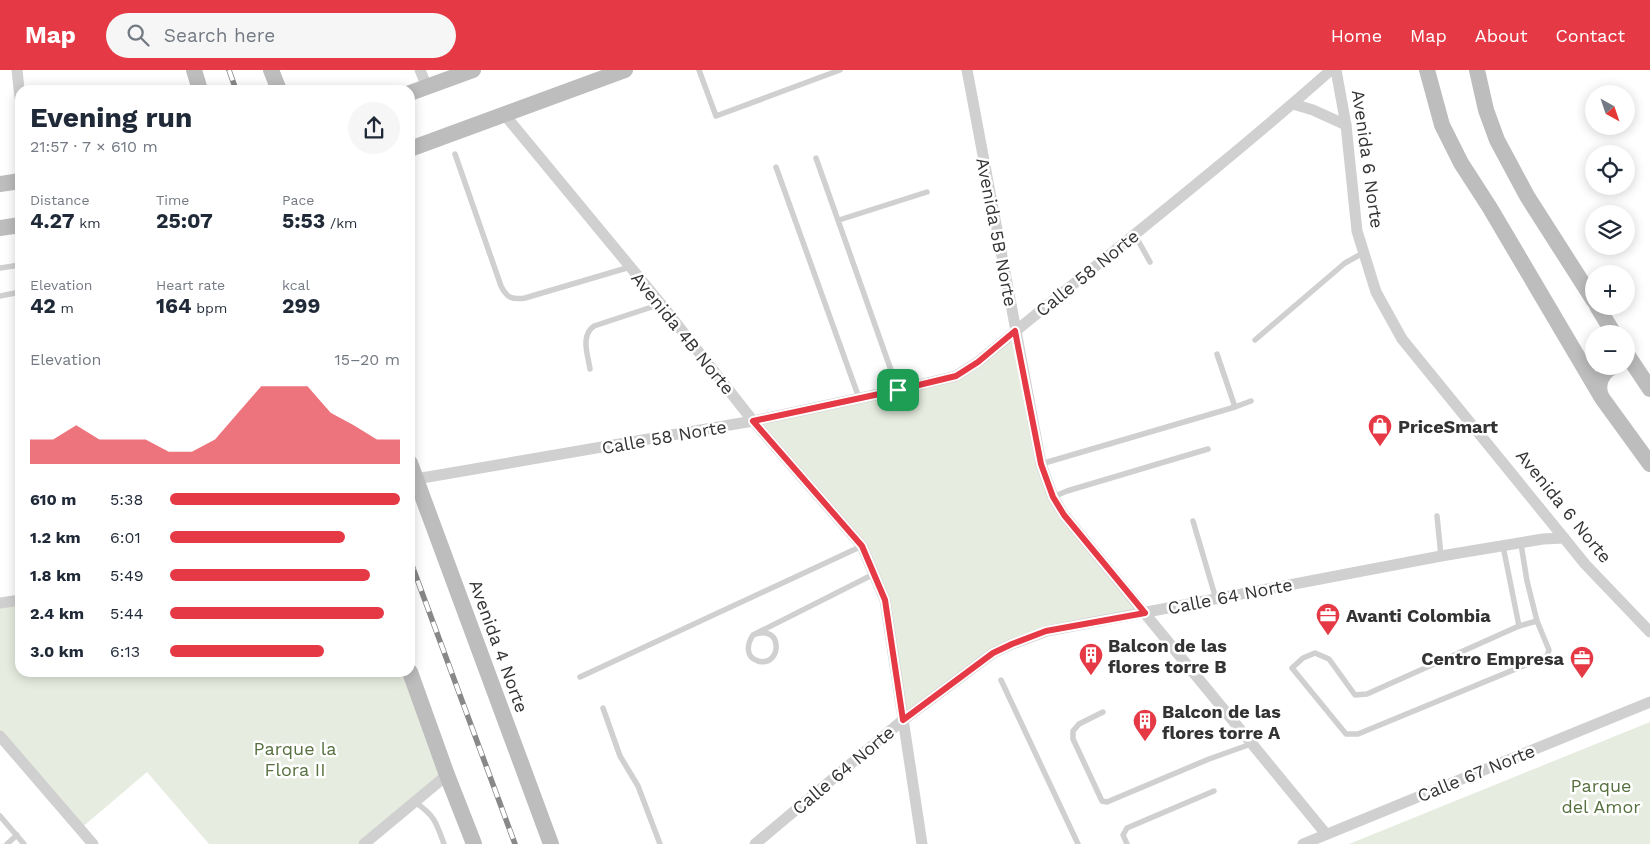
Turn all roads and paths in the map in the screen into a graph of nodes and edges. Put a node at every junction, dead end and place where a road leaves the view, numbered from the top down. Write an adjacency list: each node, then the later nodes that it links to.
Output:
1 (16, 70): 14 (street)
2 (193, 70): 15 (main road); 16 (main road)
3 (271, 70): 17 (main road)
4 (420, 70): 18 (street)
5 (473, 70): 18 (main road)
6 (625, 70): 21 (main road)
7 (698, 70): 8 (lane)
8 (840, 70)
9 (967, 70): 43 (street, Avenida 5B Norte)
10 (1331, 70): 20 (street, Calle 58 Norte)
11 (1336, 70): 22 (street, Avenida 6 Norte)
12 (1427, 70): 53 (main road)
13 (1477, 70): 39 (main road)
14 (18, 85)
15 (192, 85)
16 (198, 85)
17 (276, 85)
18 (427, 87): 19 (main road)
19 (415, 91)
20 (1293, 104): 22 (street); 33 (street, Calle 58 Norte)
21 (504, 114): 23 (main road); 37 (street, Avenida 4B Norte)
22 (1346, 125): 34 (street, Avenida 6 Norte)
23 (415, 147)
24 (455, 154): 37 (lane)
25 (816, 158): 30 (lane)
26 (776, 166): 52 (lane)
27 (15, 182): 28 (main road)
28 (0, 184)
29 (928, 192): 30 (lane)
30 (839, 220): 51 (lane)
31 (15, 226): 32 (main road)
32 (0, 228)
33 (1135, 235): 35 (lane); 43 (street, Calle 58 Norte)
34 (1364, 253): 44 (lane); 65 (street, Avenida 6 Norte)
35 (1150, 262)
36 (15, 266): 38 (lane)
37 (630, 267): 42 (street, Avenida 4B Norte)
38 (0, 268)
39 (1585, 287)
40 (15, 293): 41 (lane)
41 (0, 296)
42 (661, 304): 47 (lane); 56 (street, Avenida 4B Norte)
43 (1015, 331): 51 (street, Calle 58 Norte); 58 (street, Avenida 5B Norte)
44 (1255, 340)
45 (1217, 354): 55 (lane)
46 (1635, 366): 50 (main road)
47 (590, 369)
48 (1635, 370): 50 (main road)
49 (1604, 375): 53 (main road)
50 (1646, 382)
51 (898, 390): 52 (street, Calle 58 Norte)
52 (859, 398): 56 (street, Calle 58 Norte)
53 (1602, 398): 59 (main road)
54 (1251, 401): 55 (lane)
55 (1235, 407): 58 (lane)
56 (753, 421): 61 (street, Calle 58 Norte); 67 (street, Avenida 4B Norte)
57 (1208, 449): 62 (lane)
58 (1041, 464): 62 (street, Avenida 5B Norte)
59 (1650, 464)
60 (415, 477): 61 (main road, Avenida 4 Norte)
61 (416, 480): 101 (main road, Avenida 4 Norte)
62 (1053, 497): 74 (street, Avenida 5B Norte)
63 (1437, 516): 69 (lane)
64 (1193, 521): 71 (lane)
65 (1564, 538): 66 (street, Calle 64 Norte); 77 (street, Avenida 6 Norte)
66 (1521, 544): 68 (street, Calle 64 Norte); 75 (lane)
67 (862, 546): 70 (street, Avenida 4B Norte); 80 (lane)
68 (1503, 546): 69 (street, Calle 64 Norte); 76 (lane)
69 (1441, 556): 71 (street, Calle 64 Norte)
70 (874, 574): 78 (lane); 86 (street, Avenida 4B Norte)
71 (1216, 599): 74 (street, Calle 64 Norte)
72 (15, 601): 73 (street)
73 (0, 603)
74 (1145, 613): 86 (street, Calle 64 Norte); 88 (street, Avenida 5B Norte)
75 (1537, 621): 76 (lane); 76 (lane)
76 (1519, 626)
77 (1650, 632)
78 (753, 635): 78 (lane)
79 (412, 677): 89 (main road)
80 (580, 677)
81 (1001, 680): 105 (lane)
82 (1650, 696): 83 (street)
83 (1645, 704): 93 (street, Calle 67 Norte)
84 (603, 708): 102 (lane)
85 (1104, 712): 88 (lane)
86 (903, 720): 103 (street, Calle 64 Norte); 104 (street, Avenida 4B Norte)
87 (0, 736): 97 (street)
88 (1251, 744): 93 (street, Avenida 5B Norte)
89 (447, 775): 91 (street); 100 (main road)
90 (1214, 791): 106 (lane)
91 (415, 802): 98 (street); 99 (lane)
92 (0, 816): 94 (lane)
93 (1326, 834): 107 (street, Calle 67 Norte)
94 (17, 836): 95 (lane); 96 (lane)
95 (7, 844)
96 (24, 844)
97 (93, 844)
98 (364, 844)
99 (444, 844)
100 (474, 844)
101 (551, 844)
102 (660, 844)
103 (755, 844)
104 (922, 844)
105 (1078, 844)
106 (1127, 844)
107 (1303, 844)

